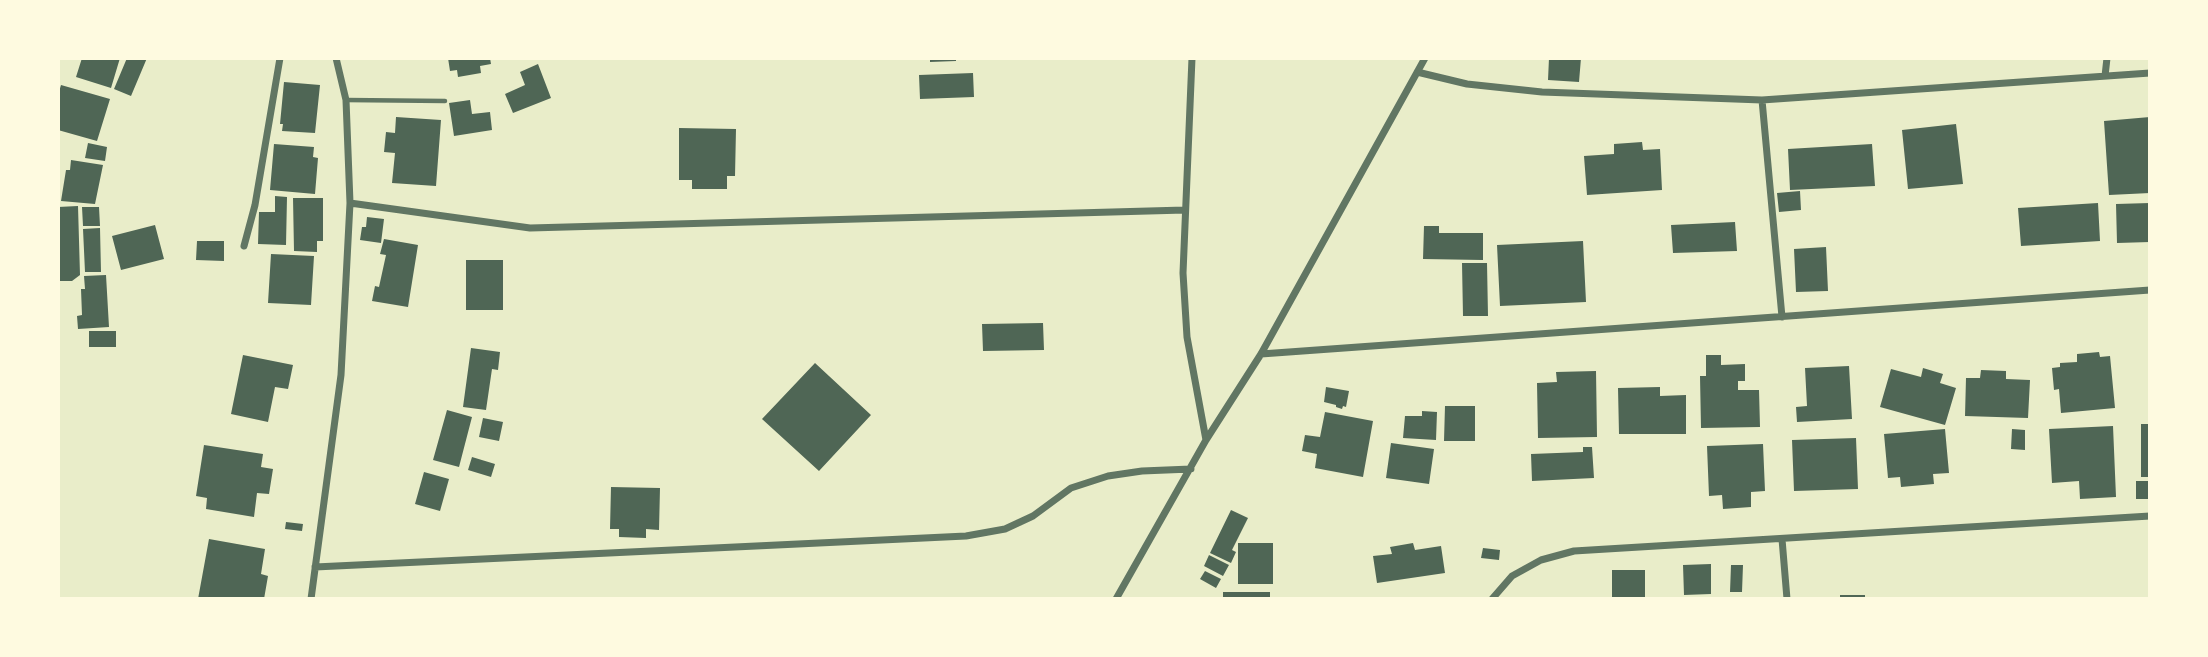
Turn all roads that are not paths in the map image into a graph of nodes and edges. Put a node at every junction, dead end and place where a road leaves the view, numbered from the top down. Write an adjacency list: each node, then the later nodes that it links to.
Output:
1 (280, 58): 14 (street)
2 (336, 58): 9 (street)
3 (1192, 58): 13 (street)
4 (1425, 58): 6 (street)
5 (2107, 58): 8 (street)
6 (1417, 72): 10 (street); 17 (street)
7 (2150, 73): 8 (street)
8 (2105, 76): 10 (street)
9 (346, 100): 11 (lane); 12 (street)
10 (1762, 100): 16 (street)
11 (445, 101)
12 (350, 203): 13 (street); 22 (street)
13 (1185, 210): 18 (street)
14 (244, 246)
15 (2150, 290): 16 (street)
16 (1782, 317): 17 (street)
17 (1261, 354): 18 (street)
18 (1206, 440): 19 (street)
19 (1191, 469): 22 (street); 24 (street)
20 (2150, 516): 21 (street)
21 (1782, 539): 25 (street); 26 (street)
22 (315, 567): 23 (street)
23 (311, 599)
24 (1116, 599)
25 (1492, 599)
26 (1787, 599)

